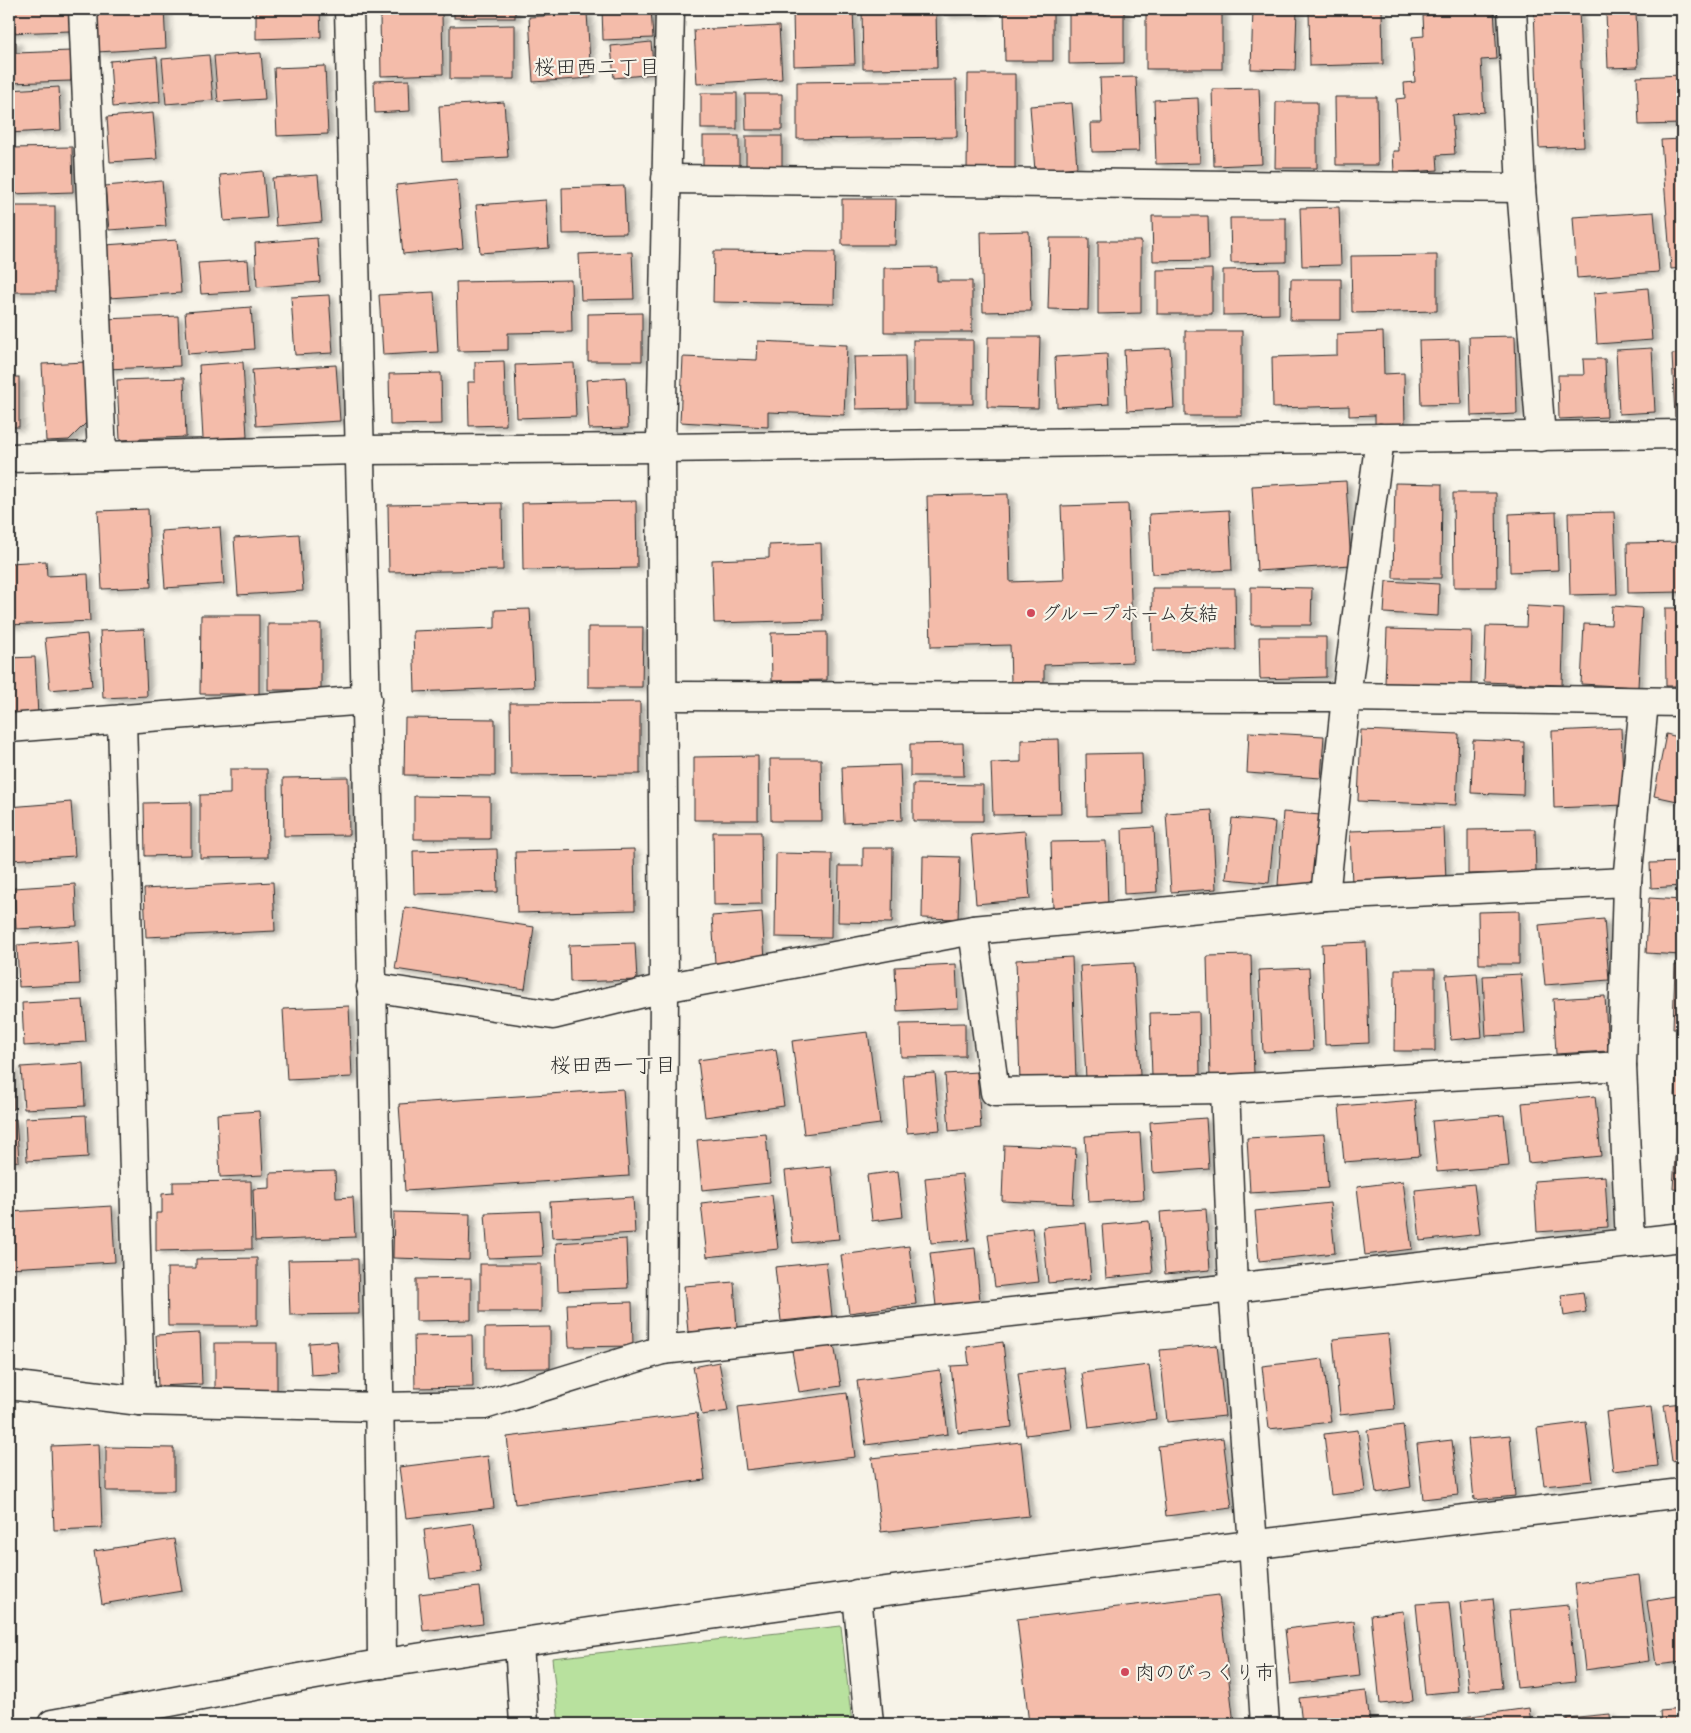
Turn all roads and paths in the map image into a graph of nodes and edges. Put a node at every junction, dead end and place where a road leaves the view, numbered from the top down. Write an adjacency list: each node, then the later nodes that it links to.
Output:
1 (82, 9): 12 (street)
2 (349, 9): 11 (street)
3 (670, 9): 5 (street)
4 (1512, 9): 6 (street)
5 (666, 179): 6 (street); 10 (street)
6 (1521, 188): 8 (street)
7 (1682, 434): 8 (street)
8 (1541, 437): 9 (street)
9 (1380, 438): 10 (street); 15 (street)
10 (661, 448): 11 (street); 14 (street)
11 (360, 450): 12 (street); 16 (street)
12 (102, 456): 13 (street)
13 (9, 458)
14 (662, 696): 15 (street); 25 (street)
15 (1346, 697): 17 (street); 22 (street)
16 (367, 700): 19 (street); 24 (street)
17 (1644, 702): 18 (street); 21 (street)
18 (1682, 702)
19 (122, 719): 20 (street); 33 (street)
20 (9, 728)
21 (1627, 882): 22 (street); 26 (street)
22 (1325, 896): 23 (street)
23 (973, 930): 25 (street); 27 (street)
24 (371, 987): 25 (street); 34 (street)
25 (664, 988): 31 (street)
26 (1622, 1066): 27 (street); 29 (street)
27 (1226, 1089): 30 (street)
28 (1682, 1237): 29 (street)
29 (1630, 1243): 30 (street)
30 (1233, 1288): 31 (street); 36 (street)
31 (662, 1350): 34 (street)
32 (9, 1385): 33 (street)
33 (140, 1400): 34 (street)
34 (380, 1408): 39 (street)
35 (1682, 1493): 36 (street)
36 (1253, 1544): 37 (street); 43 (street)
37 (857, 1594): 38 (street); 42 (street)
38 (519, 1643): 39 (street); 41 (street)
39 (382, 1664): 40 (street)
40 (52, 1724)
41 (524, 1724)
42 (869, 1724)
43 (1265, 1724)

